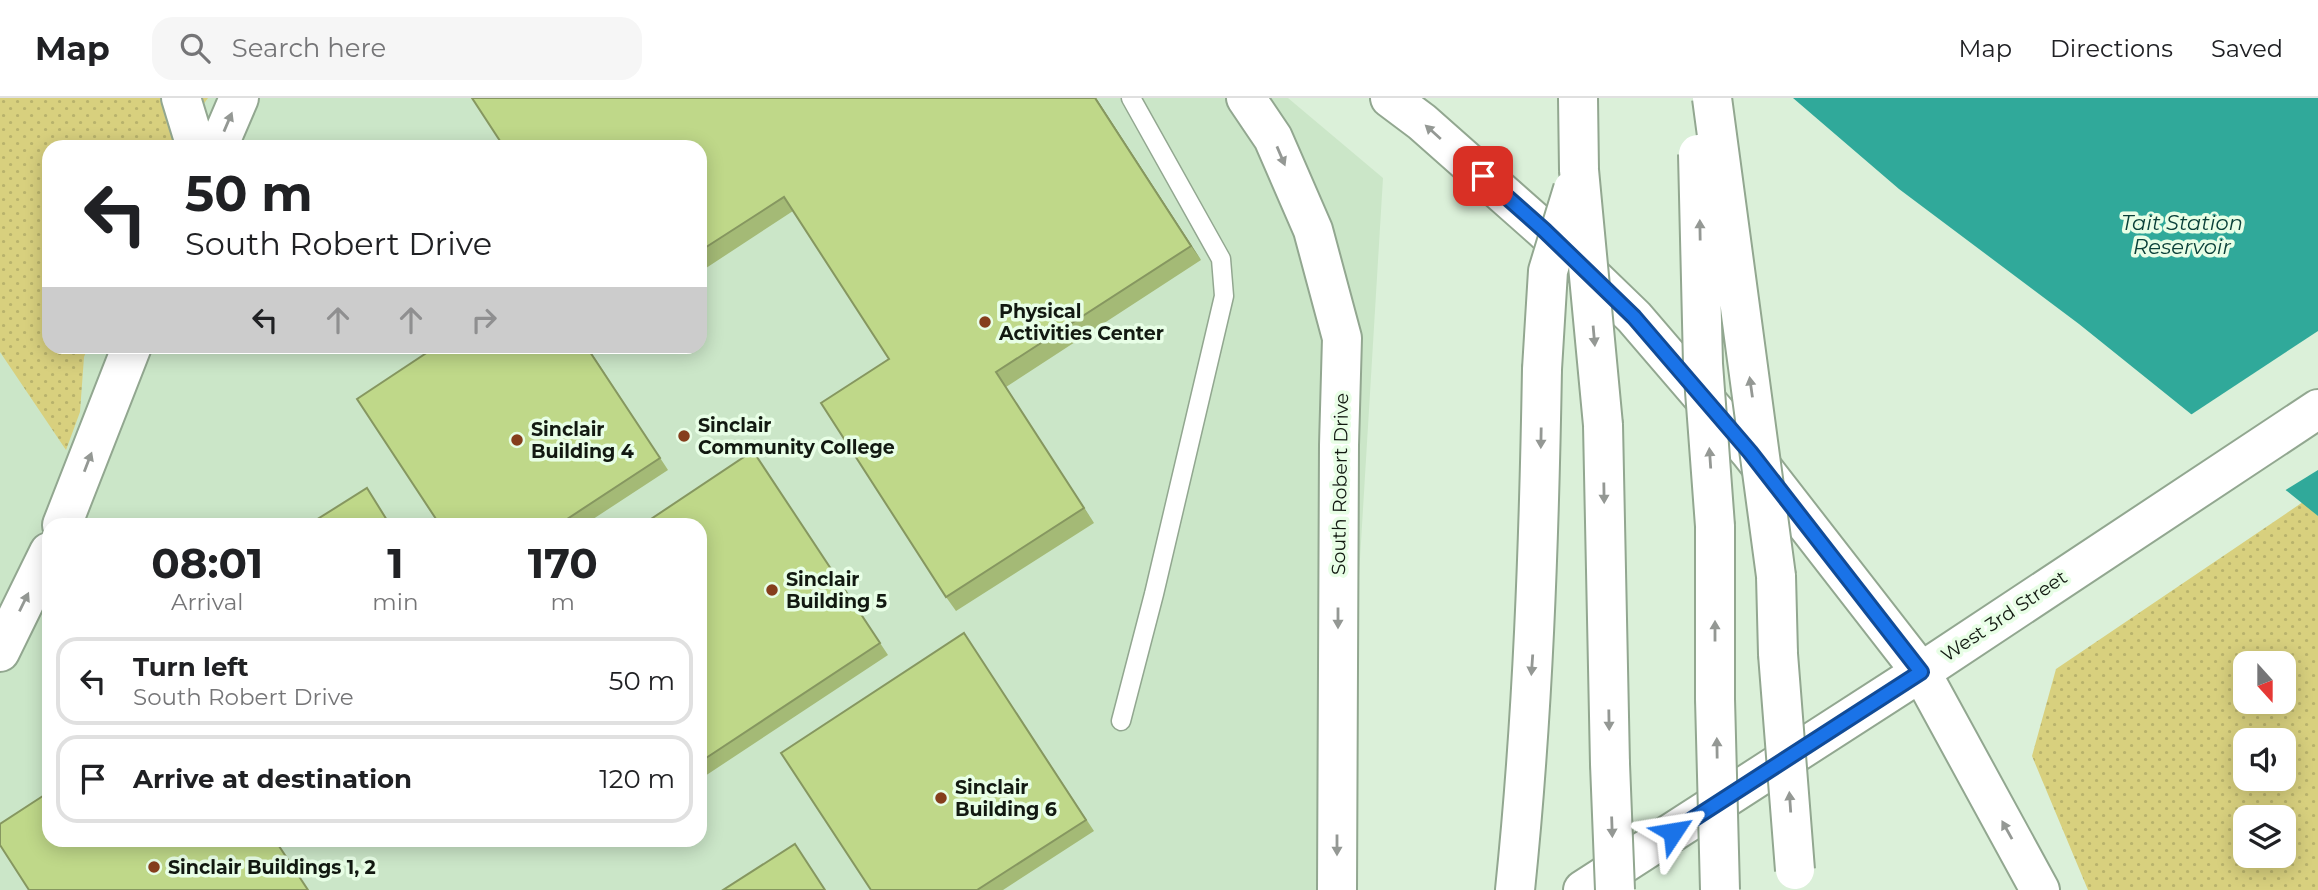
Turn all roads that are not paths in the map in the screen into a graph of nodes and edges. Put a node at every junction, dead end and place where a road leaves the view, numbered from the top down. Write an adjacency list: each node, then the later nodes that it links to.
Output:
1 (181, 98): 9 (main road)
2 (239, 98): 10 (main road, one-way to 2)
3 (1131, 98): 18 (lane)
4 (1246, 98): 20 (main road, South Robert Drive, one-way to 20)
5 (1390, 98): 17 (main road, one-way to 5)
6 (1578, 98): 11 (main road)
7 (1696, 98): 24 (main road, one-way to 7, bridge)
8 (1712, 98): 19 (main road, one-way to 8, bridge)
9 (194, 140)
10 (221, 140)
11 (1579, 170): 21 (main road, one-way to 21, bridge); 23 (main road, one-way to 23, bridge)
12 (129, 354): 14 (main road, one-way to 12)
13 (2318, 409): 17 (main road, West 3rd Street)
14 (65, 518)
15 (42, 566): 16 (main road, one-way to 15)
16 (0, 652)
17 (1921, 672): 22 (main road, West 3rd Street); 25 (main road, one-way to 17)
18 (1121, 721)
19 (1796, 880)
20 (1337, 890)
21 (1515, 890)
22 (1583, 890)
23 (1615, 890)
24 (1720, 890)
25 (2040, 890)

